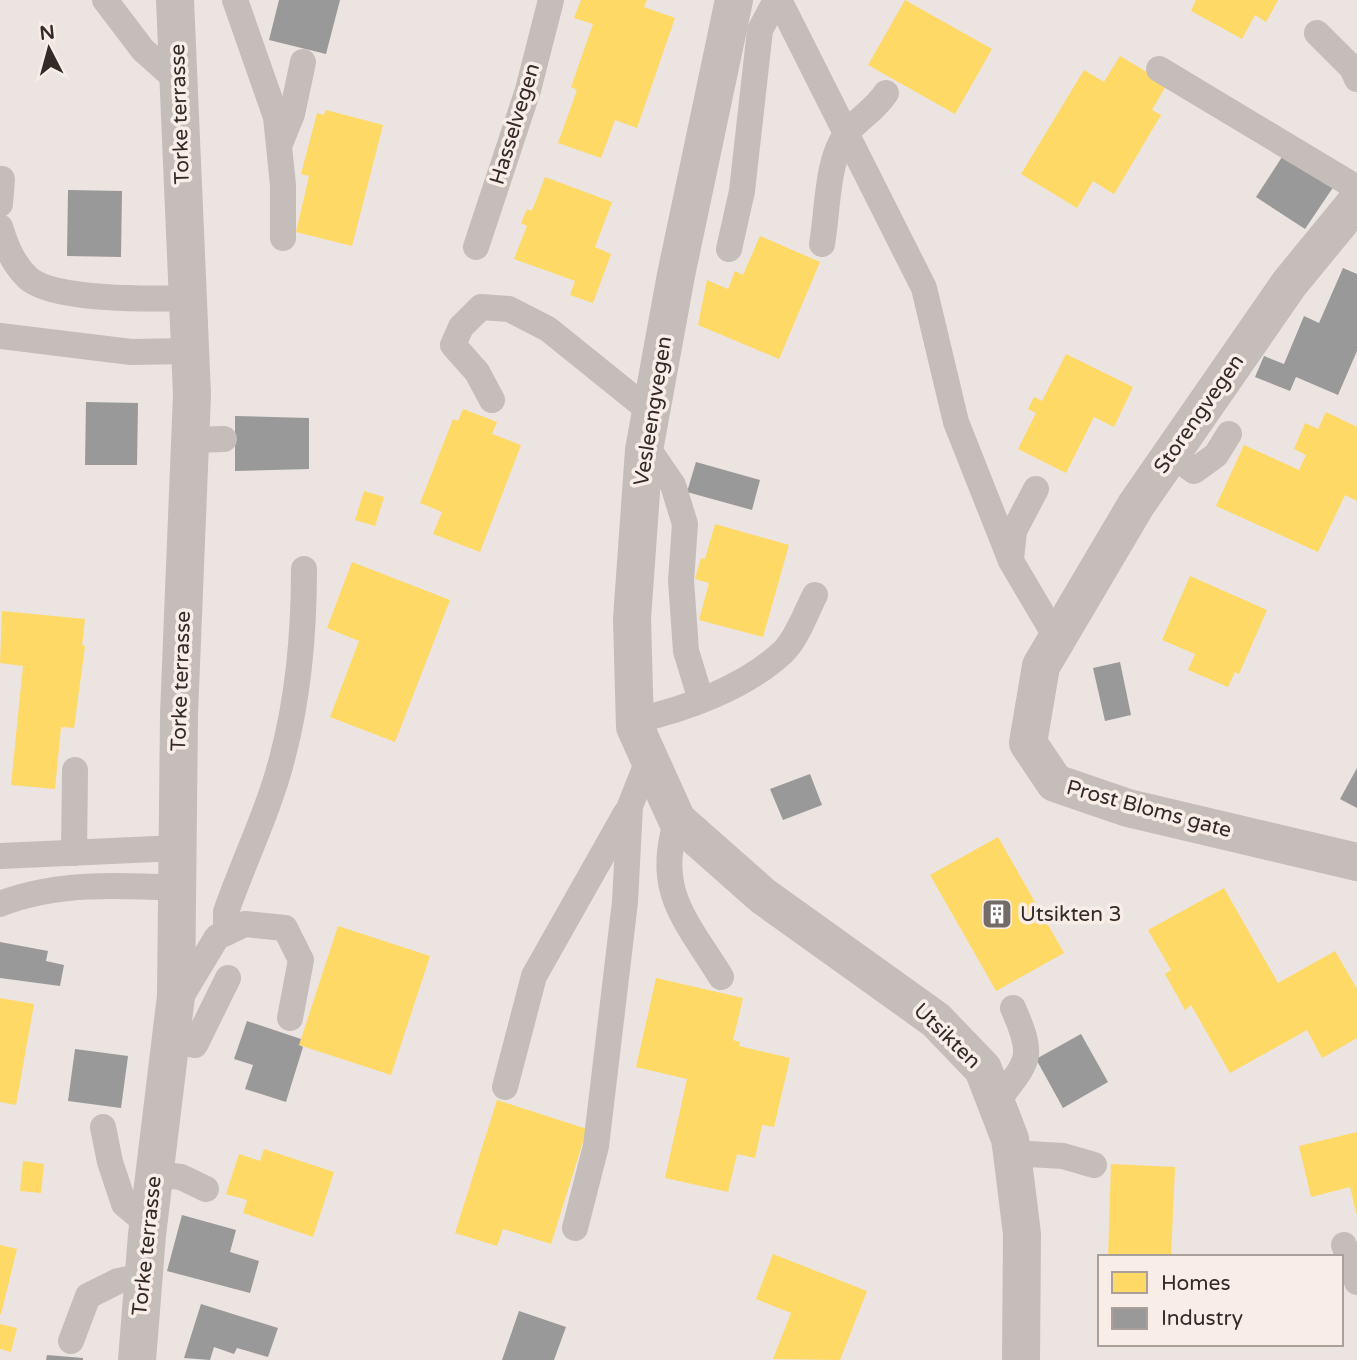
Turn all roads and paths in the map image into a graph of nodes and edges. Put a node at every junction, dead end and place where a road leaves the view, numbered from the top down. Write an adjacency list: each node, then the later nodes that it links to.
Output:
1 (105, 0): 11 (lane)
2 (175, 0): 11 (street, Torke terrasse)
3 (235, 0): 14 (lane)
4 (551, 0): 19 (lane, Hasselvegen)
5 (734, 0): 25 (street, Vesleengvegen)
6 (777, 0): 13 (lane); 20 (lane)
7 (1317, 33): 10 (lane)
8 (303, 62): 14 (lane)
9 (1159, 69): 15 (lane)
10 (1357, 79)
11 (178, 81): 21 (street, Torke terrasse)
12 (886, 93): 13 (lane)
13 (847, 133): 18 (lane); 29 (lane)
14 (279, 146): 17 (lane)
15 (1353, 210): 27 (street, Storengvegen)
16 (0, 227): 21 (lane)
17 (283, 238)
18 (822, 244)
19 (476, 247)
20 (729, 249)
21 (188, 298): 23 (street, Torke terrasse)
22 (0, 337): 23 (lane)
23 (190, 351): 39 (street, Torke terrasse)
24 (492, 400): 25 (lane)
25 (648, 428): 33 (lane); 34 (street, Vesleengvegen)
26 (1228, 434): 27 (lane)
27 (1171, 454): 32 (street, Storengvegen)
28 (1036, 489): 29 (lane)
29 (1011, 561): 32 (lane)
30 (304, 569): 45 (lane)
31 (815, 595): 33 (lane)
32 (1057, 639): 42 (street, Prost Bloms gate)
33 (701, 700): 34 (lane)
34 (636, 720): 35 (street, Vesleengvegen)
35 (649, 758): 37 (lane); 38 (street, Vesleengvegen)
36 (75, 770): 40 (lane)
37 (630, 806): 51 (lane); 59 (lane)
38 (677, 820): 46 (lane); 52 (street, Utsikten)
39 (178, 848): 40 (lane); 43 (street, Torke terrasse)
40 (74, 853): 41 (lane)
41 (0, 856)
42 (1357, 862)
43 (177, 888): 44 (lane); 50 (street, Torke terrasse)
44 (0, 904)
45 (226, 933): 49 (lane); 50 (lane)
46 (721, 977)
47 (228, 978): 50 (lane)
48 (1013, 1008): 52 (lane)
49 (290, 1018)
50 (173, 1023): 56 (street, Torke terrasse)
51 (505, 1087)
52 (996, 1103): 54 (street, Utsikten)
53 (103, 1127): 58 (lane)
54 (1012, 1153): 55 (lane); 65 (street, Utsikten)
55 (1094, 1165)
56 (154, 1174): 57 (lane); 58 (street, Torke terrasse)
57 (206, 1189)
58 (148, 1224): 61 (street, Torke terrasse)
59 (575, 1228)
60 (1344, 1245): 62 (lane)
61 (144, 1276): 63 (lane); 64 (street, Torke terrasse)
62 (1357, 1282)
63 (71, 1341)
64 (137, 1360)
65 (1021, 1360)

